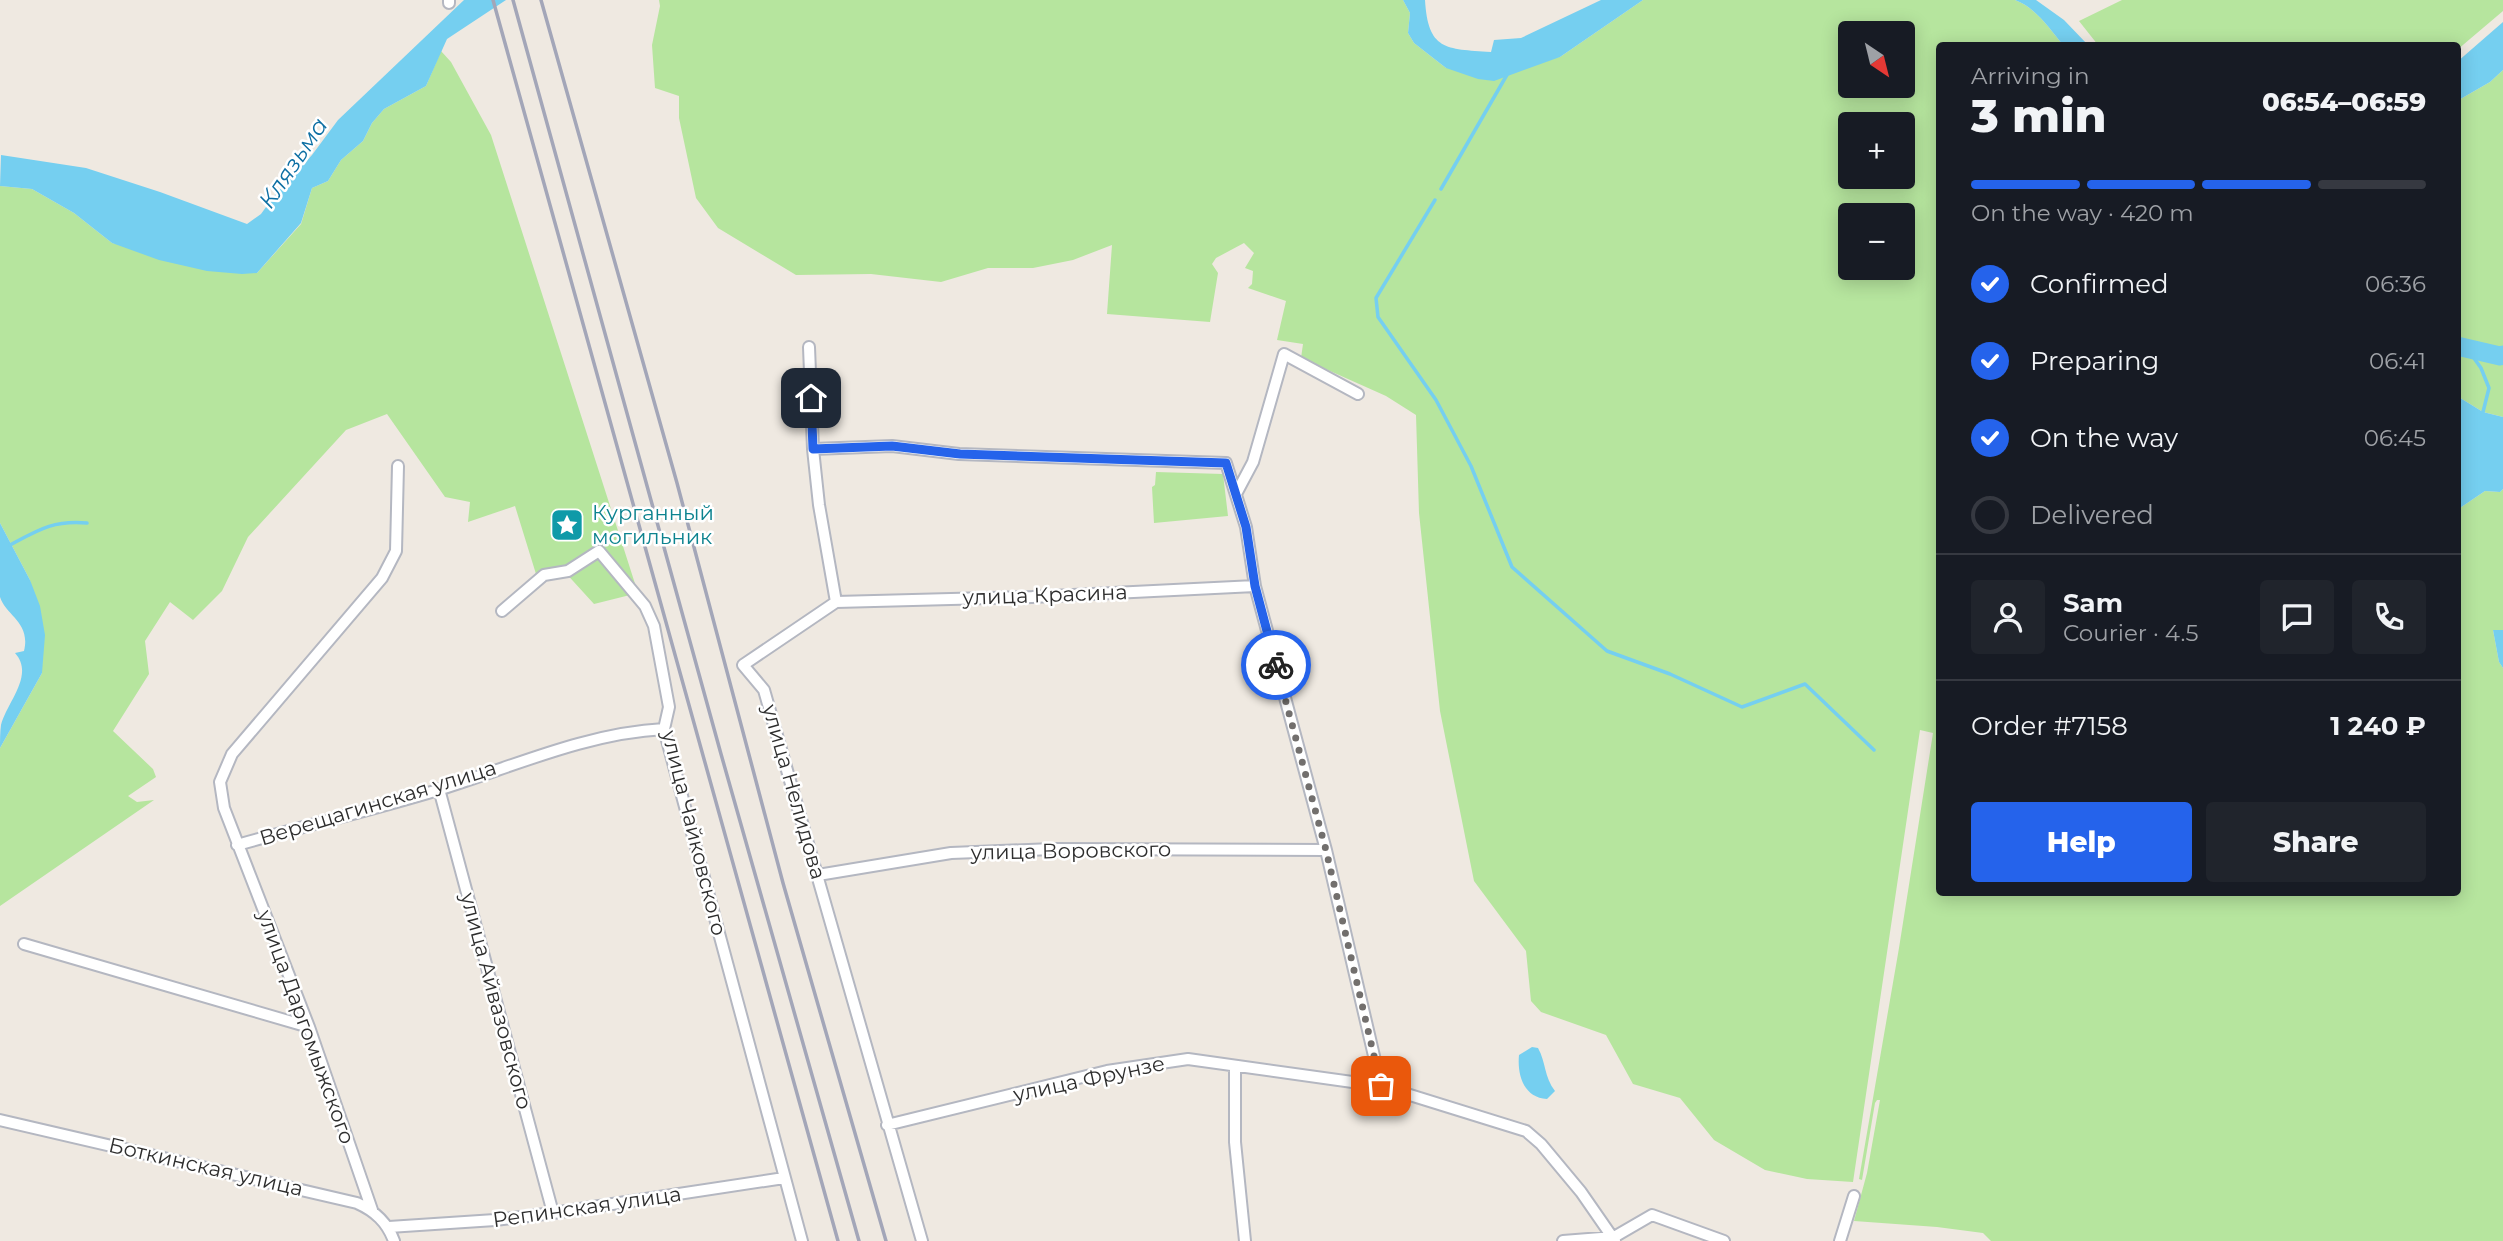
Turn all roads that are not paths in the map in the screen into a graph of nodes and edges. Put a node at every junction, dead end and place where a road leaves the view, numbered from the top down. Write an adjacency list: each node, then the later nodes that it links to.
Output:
1 (809, 347): 3 (street)
2 (1358, 394): 5 (street)
3 (813, 449): 5 (street); 7 (street)
4 (398, 466): 11 (street, Верещагинская улица)
5 (1236, 494): 6 (street)
6 (1255, 586): 7 (street, улица Красина); 12 (street)
7 (836, 602): 13 (street, улица Нелидова)
8 (502, 611): 9 (street, улица Чайковского)
9 (664, 729): 10 (street, Верещагинская улица); 20 (street, улица Чайковского)
10 (439, 789): 11 (street, Верещагинская улица); 23 (street, улица Айвазовского)
11 (237, 845): 15 (street, улица Даргомыжского)
12 (1326, 850): 13 (street, улица Воровского); 17 (street)
13 (818, 875): 19 (street, улица Нелидова)
14 (24, 944): 15 (street)
15 (309, 1027): 22 (street, улица Даргомыжского)
16 (1235, 1066): 17 (street, улица Фрунзе); 19 (street, улица Фрунзе); 29 (street)
17 (1381, 1086): 25 (street, улица Фрунзе)
18 (0, 1121): 22 (street, Боткинская улица)
19 (887, 1125): 28 (street, улица Нелидова)
20 (784, 1178): 23 (street, Репинская улица); 27 (street, улица Чайковского)
21 (1854, 1196): 32 (street)
22 (372, 1210): 24 (street, Боткинская улица)
23 (553, 1213): 24 (street, Репинская улица)
24 (389, 1227): 26 (street, Боткинская улица)
25 (1615, 1239): 30 (street); 31 (street)
26 (394, 1241)
27 (802, 1241)
28 (922, 1241)
29 (1245, 1241)
30 (1563, 1241)
31 (1724, 1241)
32 (1840, 1241)

